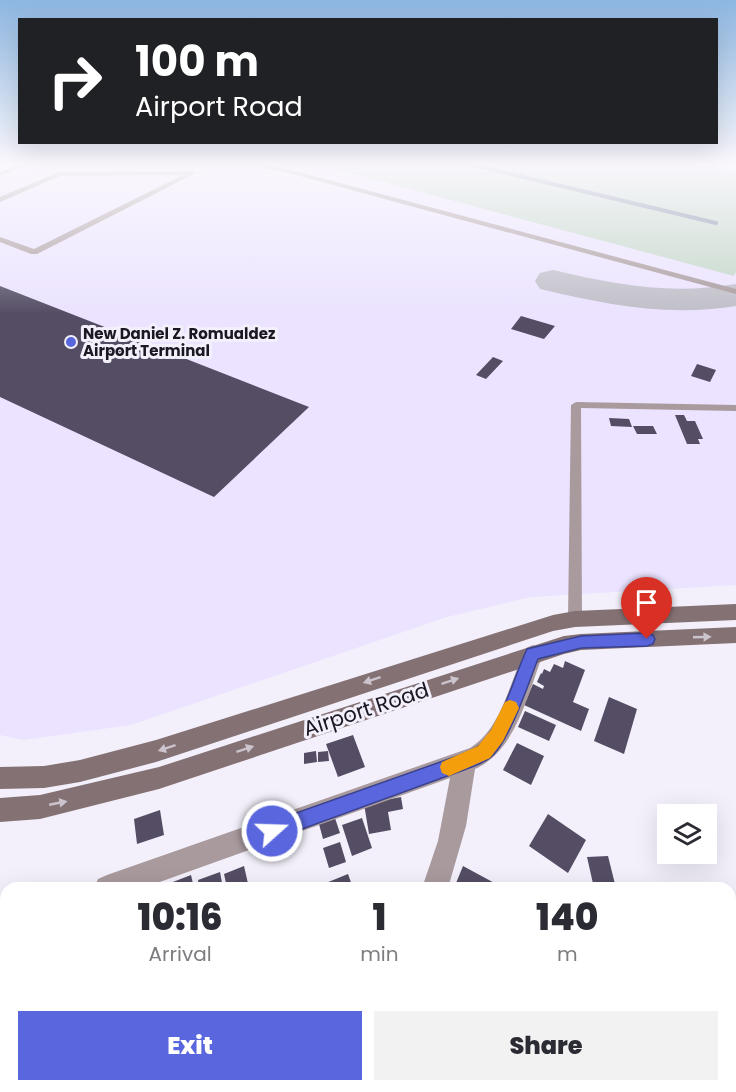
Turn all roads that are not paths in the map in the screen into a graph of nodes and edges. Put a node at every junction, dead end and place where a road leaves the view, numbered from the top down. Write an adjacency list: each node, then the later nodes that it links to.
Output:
1 (112, 213): 4 (lane)
2 (462, 213): 3 (lane)
3 (507, 225): 5 (lane); 6 (lane)
4 (0, 239)
5 (736, 284)
6 (736, 292)
7 (736, 408): 9 (lane)
8 (736, 612): 9 (main road, Airport Road)
9 (575, 619): 10 (main road, Airport Road)
10 (519, 633): 12 (main road); 13 (main road, Airport Road, one-way to 13)
11 (736, 635): 12 (main road, Airport Road, one-way to 11)
12 (532, 654): 14 (main road, Airport Road, one-way to 12); 15 (street)
13 (342, 690): 14 (main road); 16 (main road, Airport Road, one-way to 16)
14 (350, 714): 17 (main road, Airport Road, one-way to 14)
15 (464, 762): 18 (street); 19 (street)
16 (0, 778)
17 (0, 810)
18 (147, 881)
19 (437, 882)

